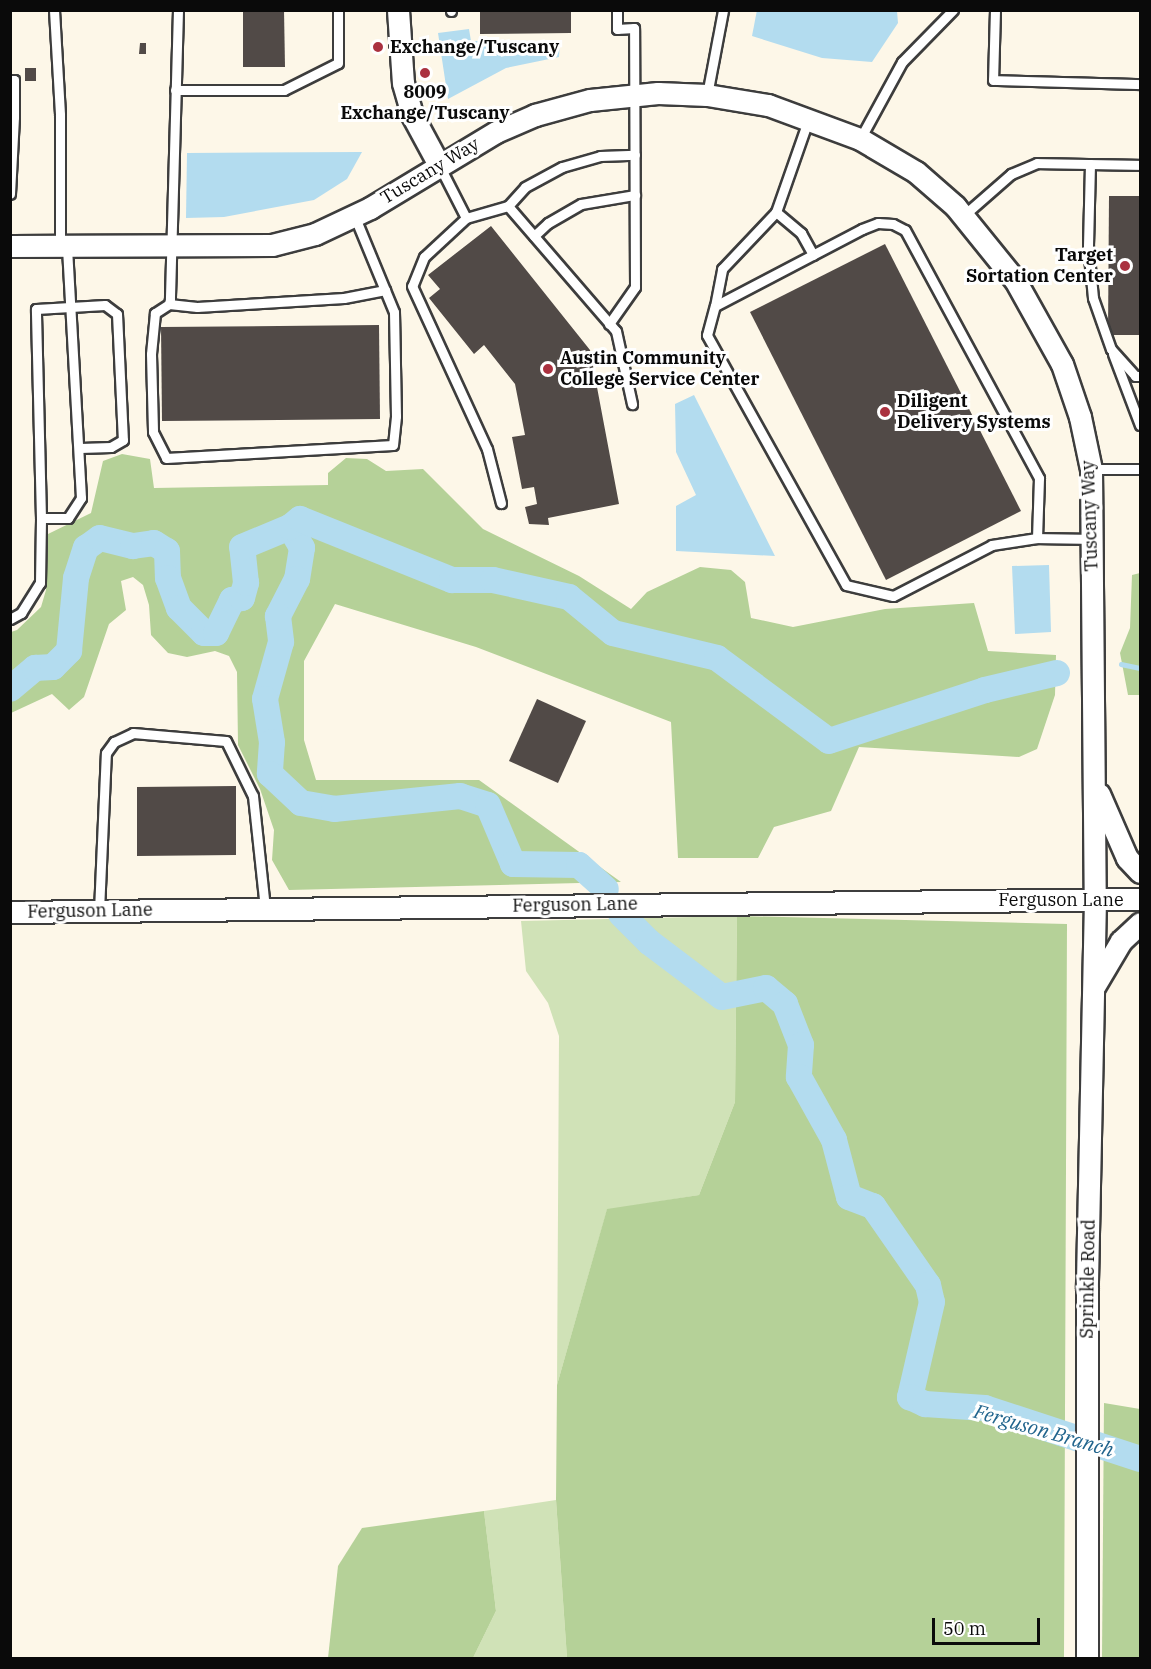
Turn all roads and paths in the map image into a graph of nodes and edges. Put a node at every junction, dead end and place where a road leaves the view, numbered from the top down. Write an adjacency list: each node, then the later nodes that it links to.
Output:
1 (54, 10): 30 (lane)
2 (178, 10): 12 (lane)
3 (338, 10): 12 (lane)
4 (398, 10): 19 (street)
5 (617, 10): 13 (lane)
6 (723, 10): 14 (lane)
7 (953, 10): 9 (lane)
8 (995, 10): 11 (lane)
9 (940, 14): 16 (lane)
10 (10, 80): 21 (lane)
11 (1140, 84)
12 (175, 90): 31 (lane)
13 (635, 94): 14 (street, Tuscany Way); 17 (lane); 19 (street, Tuscany Way)
14 (707, 95): 15 (street, Tuscany Way)
15 (809, 118): 16 (street, Tuscany Way); 24 (lane)
16 (860, 139): 26 (street, Tuscany Way)
17 (635, 155): 22 (lane); 23 (lane)
18 (1090, 164): 20 (lane); 26 (lane); 38 (lane)
19 (439, 165): 25 (street, Tuscany Way); 27 (lane)
20 (1140, 165)
21 (10, 194)
22 (635, 195): 28 (lane); 37 (lane)
23 (508, 206): 27 (lane); 28 (lane)
24 (776, 213): 32 (lane); 36 (lane)
25 (354, 215): 31 (street, Tuscany Way); 33 (lane)
26 (963, 216): 44 (street, Tuscany Way)
27 (466, 218): 45 (lane)
28 (534, 236): 37 (lane)
29 (10, 246): 30 (street, Tuscany Way)
30 (64, 246): 31 (street, Tuscany Way); 35 (lane)
31 (173, 248): 34 (lane)
32 (813, 255): 36 (lane); 47 (lane)
33 (385, 290): 34 (lane); 34 (lane)
34 (169, 304)
35 (72, 306): 42 (lane); 42 (lane); 46 (lane)
36 (715, 306): 47 (lane)
37 (609, 324): 40 (lane)
38 (1111, 349): 39 (lane); 41 (lane)
39 (1140, 376)
40 (632, 404)
41 (1140, 425)
42 (80, 448): 46 (lane)
43 (1140, 469): 44 (lane)
44 (1091, 470): 48 (street, Tuscany Way)
45 (501, 503)
46 (41, 518): 49 (lane)
47 (1037, 538): 48 (lane)
48 (1092, 539): 50 (street, Tuscany Way)
49 (10, 620)
50 (1094, 781): 51 (street); 52 (street, Tuscany Way)
51 (1140, 872)
52 (1095, 899): 53 (street, Ferguson Lane); 54 (street, Ferguson Lane); 58 (street, Sprinkle Road)
53 (1140, 899)
54 (265, 909): 55 (street, Ferguson Lane); 55 (lane)
55 (99, 911): 56 (street, Ferguson Lane)
56 (10, 912)
57 (1140, 922): 58 (street)
58 (1093, 988): 59 (street, Sprinkle Road)
59 (1087, 1659)

